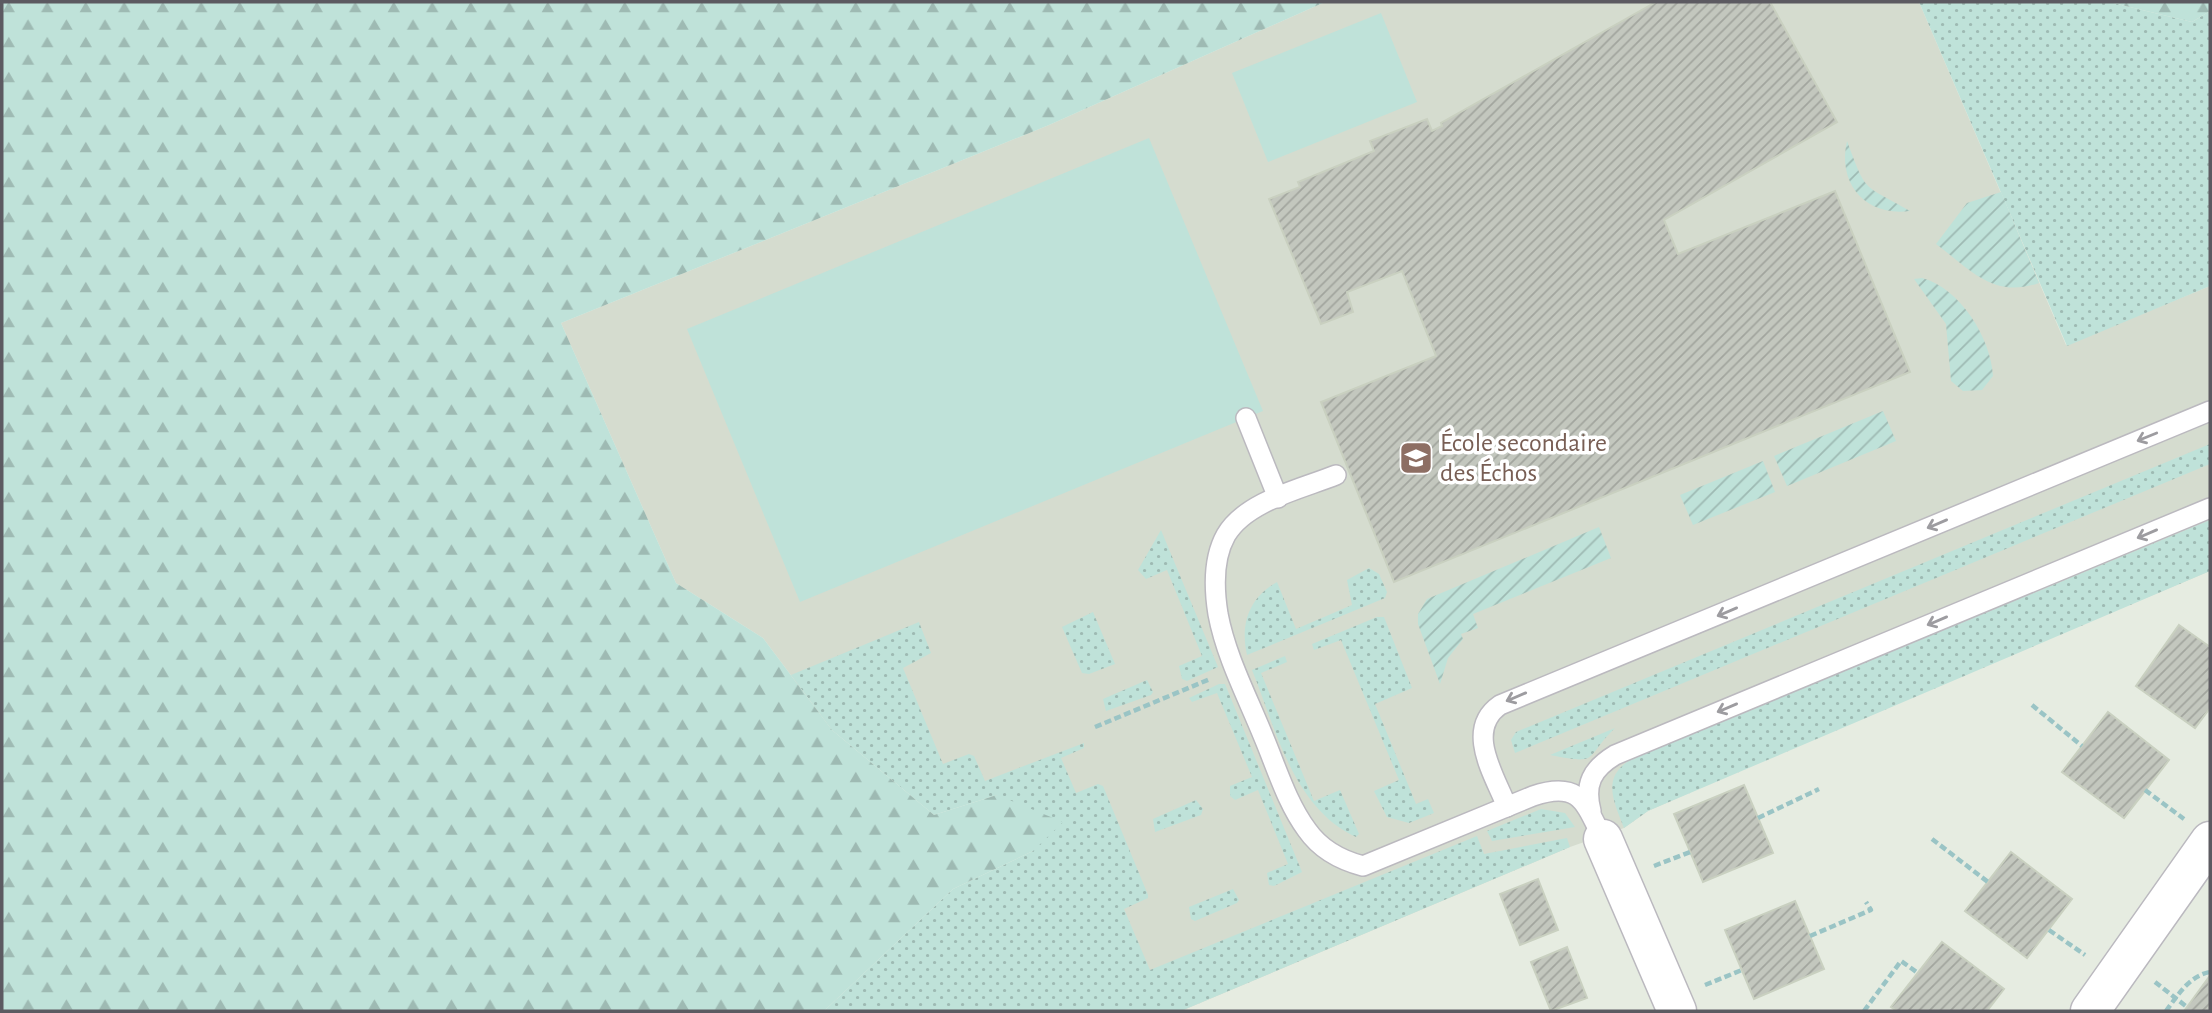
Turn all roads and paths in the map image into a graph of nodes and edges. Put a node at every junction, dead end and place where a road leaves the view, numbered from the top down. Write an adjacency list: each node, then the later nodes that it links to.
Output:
1 (2210, 411): 12 (lane, one-way to 12)
2 (1247, 418): 4 (lane)
3 (1336, 475): 4 (lane)
4 (1278, 498): 6 (lane)
5 (2210, 508): 14 (lane, one-way to 14)
6 (1236, 668): 8 (path); 12 (lane)
7 (2032, 705): 9 (path)
8 (1094, 727)
9 (2082, 746)
10 (1819, 789): 13 (path)
11 (2145, 790): 15 (path)
12 (1507, 807): 14 (lane)
13 (1758, 818)
14 (1597, 826): 29 (street)
15 (2202, 833): 32 (street)
16 (1932, 838): 19 (path)
17 (1690, 852): 18 (path)
18 (1644, 870)
19 (1988, 882)
20 (1866, 902): 22 (path)
21 (2049, 930): 23 (path)
22 (1810, 936)
23 (2087, 957)
24 (1742, 970): 29 (path)
25 (2210, 972): 28 (path)
26 (1918, 973): 31 (path)
27 (2145, 975): 28 (path)
28 (2175, 998): 30 (path); 33 (path)
29 (1686, 1000)
30 (2187, 1007)
31 (1864, 1011)
32 (2090, 1011)
33 (2166, 1011)

